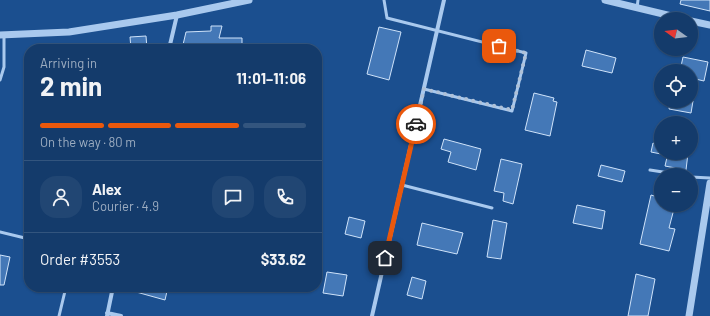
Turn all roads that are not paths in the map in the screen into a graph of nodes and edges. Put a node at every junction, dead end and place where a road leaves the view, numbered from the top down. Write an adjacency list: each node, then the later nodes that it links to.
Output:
1 (249, 0): 8 (street)
2 (384, 0): 11 (lane)
3 (444, 0): 11 (street)
4 (605, 0): 6 (street)
5 (638, 0): 6 (lane)
6 (636, 8): 7 (street)
7 (654, 12)
8 (177, 15): 12 (street); 13 (street)
9 (698, 22): 10 (street)
10 (710, 25)
11 (437, 31): 15 (street); 15 (lane)
12 (2, 35): 14 (lane)
13 (170, 44)
14 (0, 80)
15 (424, 89): 21 (street)
16 (650, 170): 17 (lane)
17 (654, 171)
18 (698, 177): 19 (lane)
19 (710, 178)
20 (710, 183): 31 (street)
21 (402, 185): 22 (lane); 30 (street)
22 (492, 208)
23 (0, 232): 24 (lane)
24 (24, 238)
25 (65, 292): 28 (lane)
26 (113, 292): 27 (street)
27 (107, 314): 29 (street)
28 (59, 316)
29 (121, 316)
30 (372, 316)
31 (689, 316)

